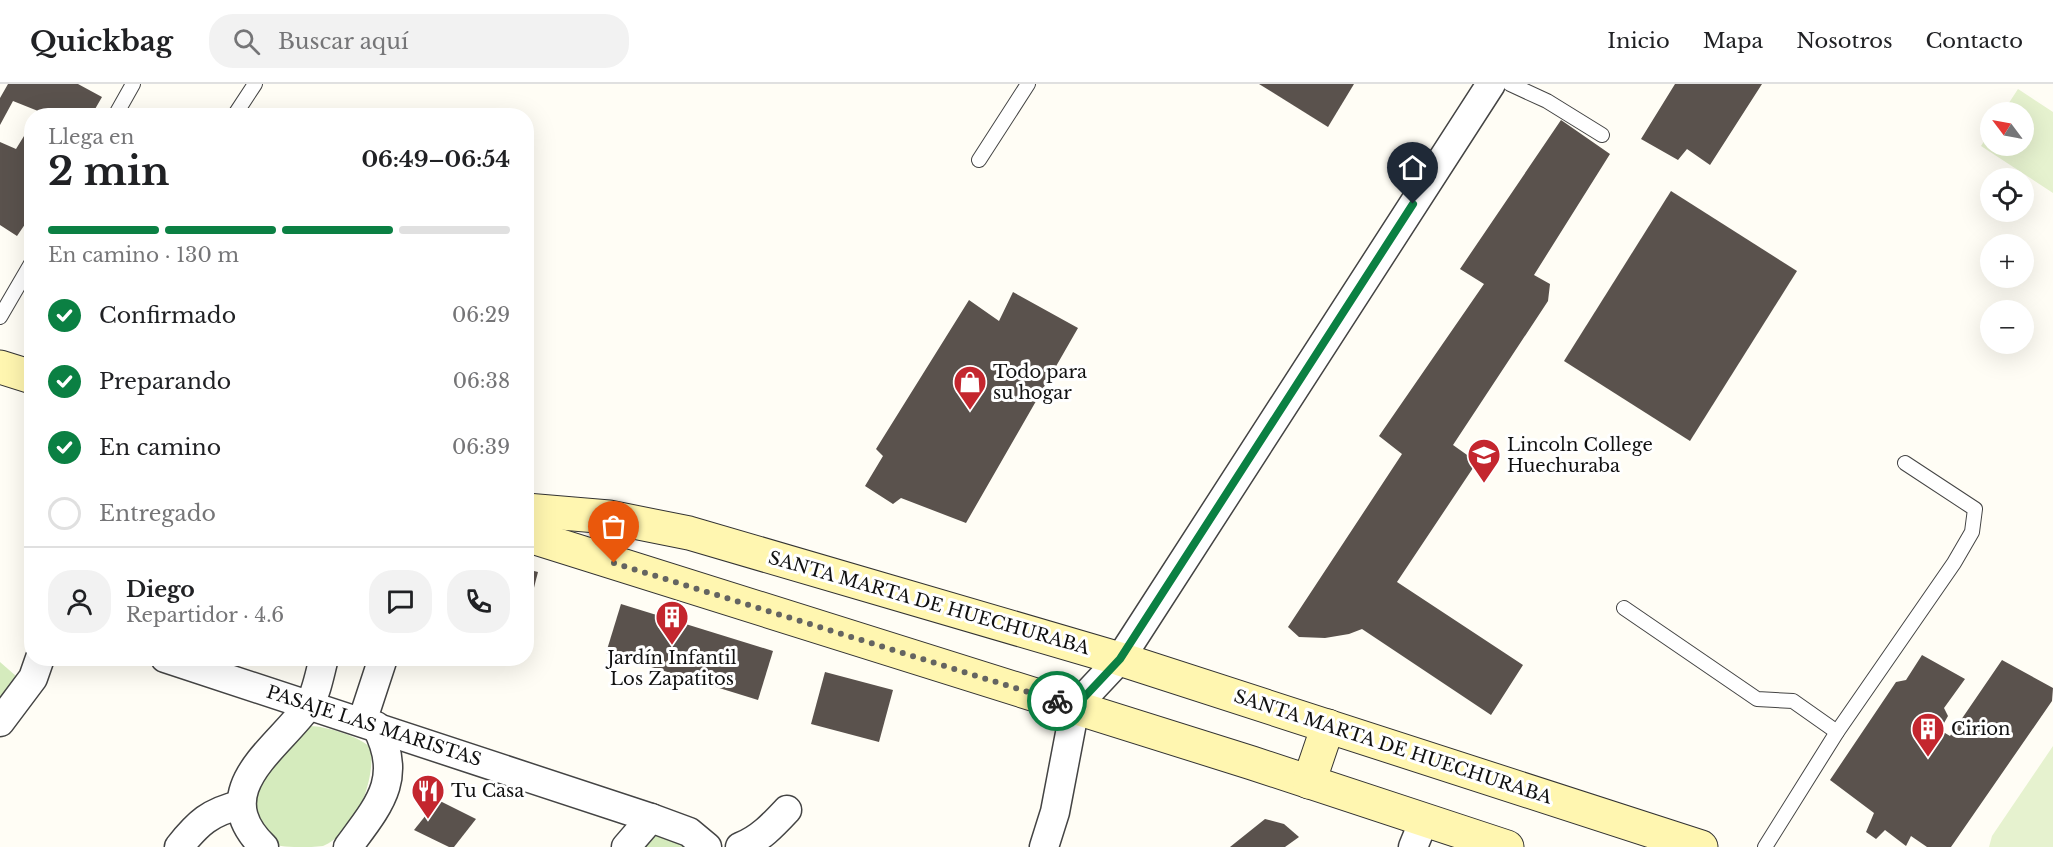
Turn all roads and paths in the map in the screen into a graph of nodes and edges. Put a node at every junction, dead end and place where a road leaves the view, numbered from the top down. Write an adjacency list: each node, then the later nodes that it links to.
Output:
1 (133, 84): 6 (lane)
2 (255, 84): 7 (lane)
3 (1028, 84): 9 (lane)
4 (1491, 84): 18 (street)
5 (1510, 84): 8 (lane)
6 (120, 108)
7 (239, 108)
8 (1602, 135)
9 (979, 160)
10 (24, 276): 11 (lane)
11 (0, 317)
12 (0, 367): 13 (street)
13 (24, 374)
14 (1905, 463): 28 (lane)
15 (534, 511): 18 (street, SANTA MARTA DE HUECHURABA)
16 (534, 538): 24 (street)
17 (1624, 609): 28 (lane)
18 (1120, 659): 24 (street); 27 (street, SANTA MARTA DE HUECHURABA)
19 (37, 666): 25 (street)
20 (190, 666): 23 (street, PASAJE LAS MARISTAS)
21 (321, 666): 23 (street)
22 (381, 666): 26 (street)
23 (309, 705): 26 (street, PASAJE LAS MARISTAS); 30 (street)
24 (1075, 707): 29 (street); 40 (street)
25 (0, 722)
26 (369, 724): 32 (street, PASAJE LAS MARISTAS); 36 (street)
27 (1328, 726): 29 (street); 42 (street, SANTA MARTA DE HUECHURABA)
28 (1837, 732): 43 (lane)
29 (1309, 782): 33 (street)
30 (240, 805): 34 (street); 35 (street)
31 (787, 810): 39 (street)
32 (651, 818): 37 (street); 38 (street, PASAJE LAS MARISTAS)
33 (1419, 834): 41 (street)
34 (179, 847)
35 (264, 847)
36 (348, 847)
37 (626, 847)
38 (707, 847)
39 (740, 847)
40 (1044, 847)
41 (1507, 847)
42 (1701, 847)
43 (1765, 847)

